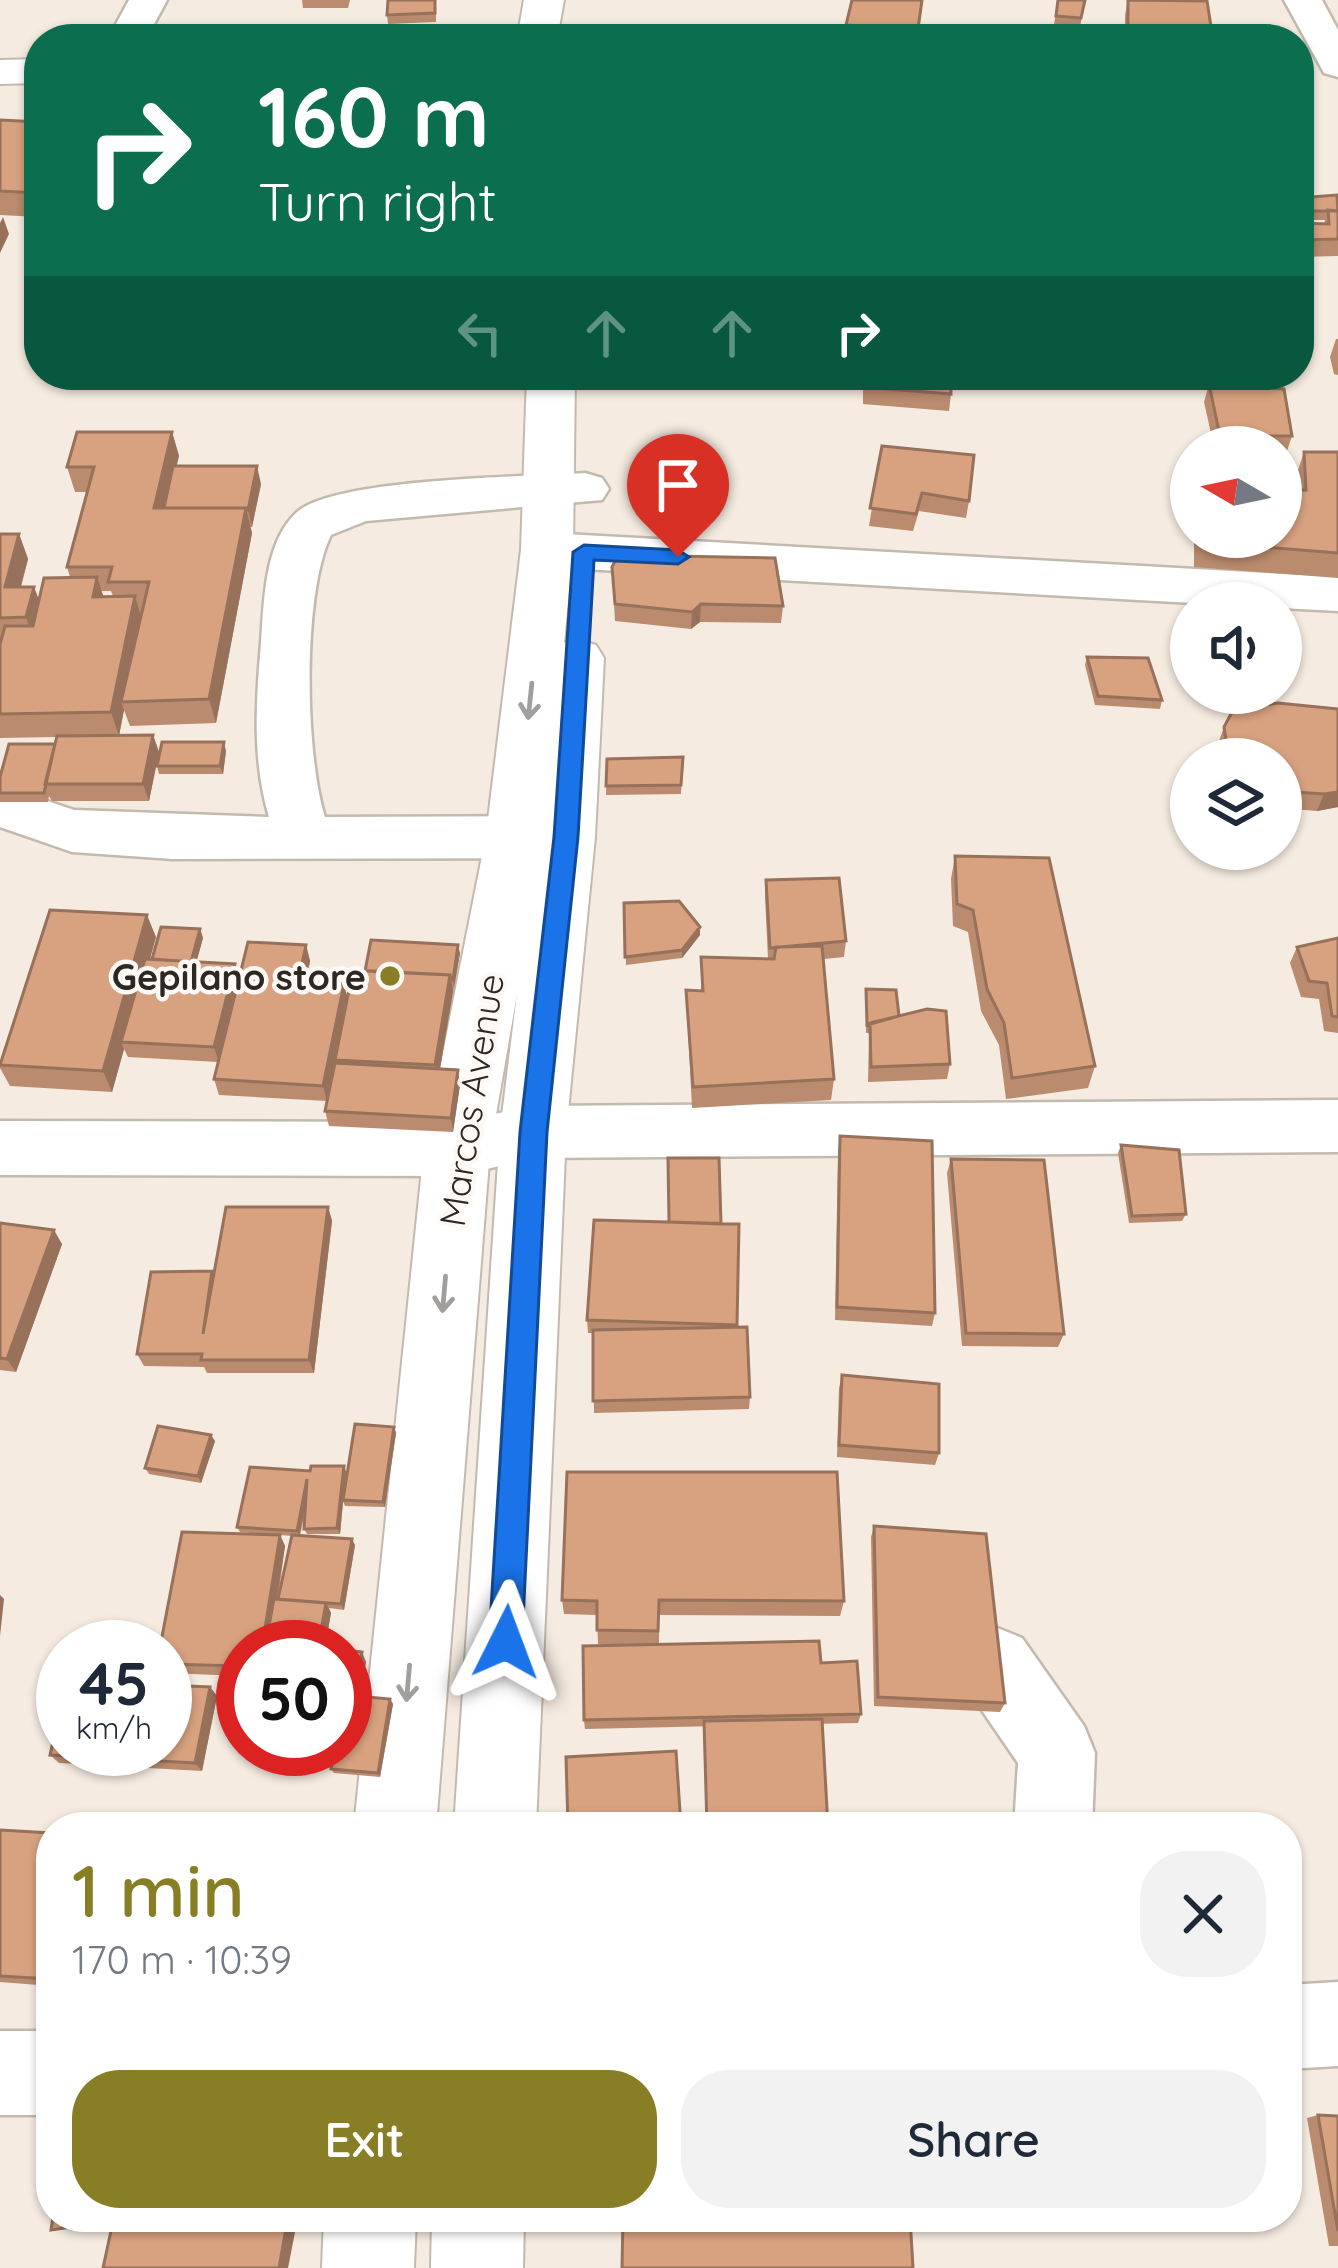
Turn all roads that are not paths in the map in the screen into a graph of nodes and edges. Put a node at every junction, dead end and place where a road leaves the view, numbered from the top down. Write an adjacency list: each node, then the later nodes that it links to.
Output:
1 (1303, 0): 2 (street)
2 (1338, 65)
3 (553, 390): 5 (main road, Marcos Avenue)
4 (582, 390): 5 (main road, Marcos Avenue)
5 (566, 520): 6 (street); 8 (main road, Marcos Avenue); 9 (street)
6 (1338, 594)
7 (0, 806): 9 (street)
8 (541, 837): 9 (street); 11 (main road, Marcos Avenue); 13 (main road, Marcos Avenue)
9 (305, 840)
10 (1338, 1126): 11 (street)
11 (533, 1132): 13 (street); 16 (main road, Marcos Avenue)
12 (0, 1148): 13 (street)
13 (457, 1149): 15 (main road, Marcos Avenue, one-way to 15)
14 (994, 1664): 17 (street)
15 (396, 1812)
16 (496, 1812)
17 (1054, 1812)
18 (1338, 2024): 19 (street)
19 (1302, 2026)
20 (0, 2073): 21 (street)
21 (36, 2073)
22 (369, 2232): 24 (main road)
23 (478, 2232): 25 (main road)
24 (368, 2268)
25 (477, 2268)

